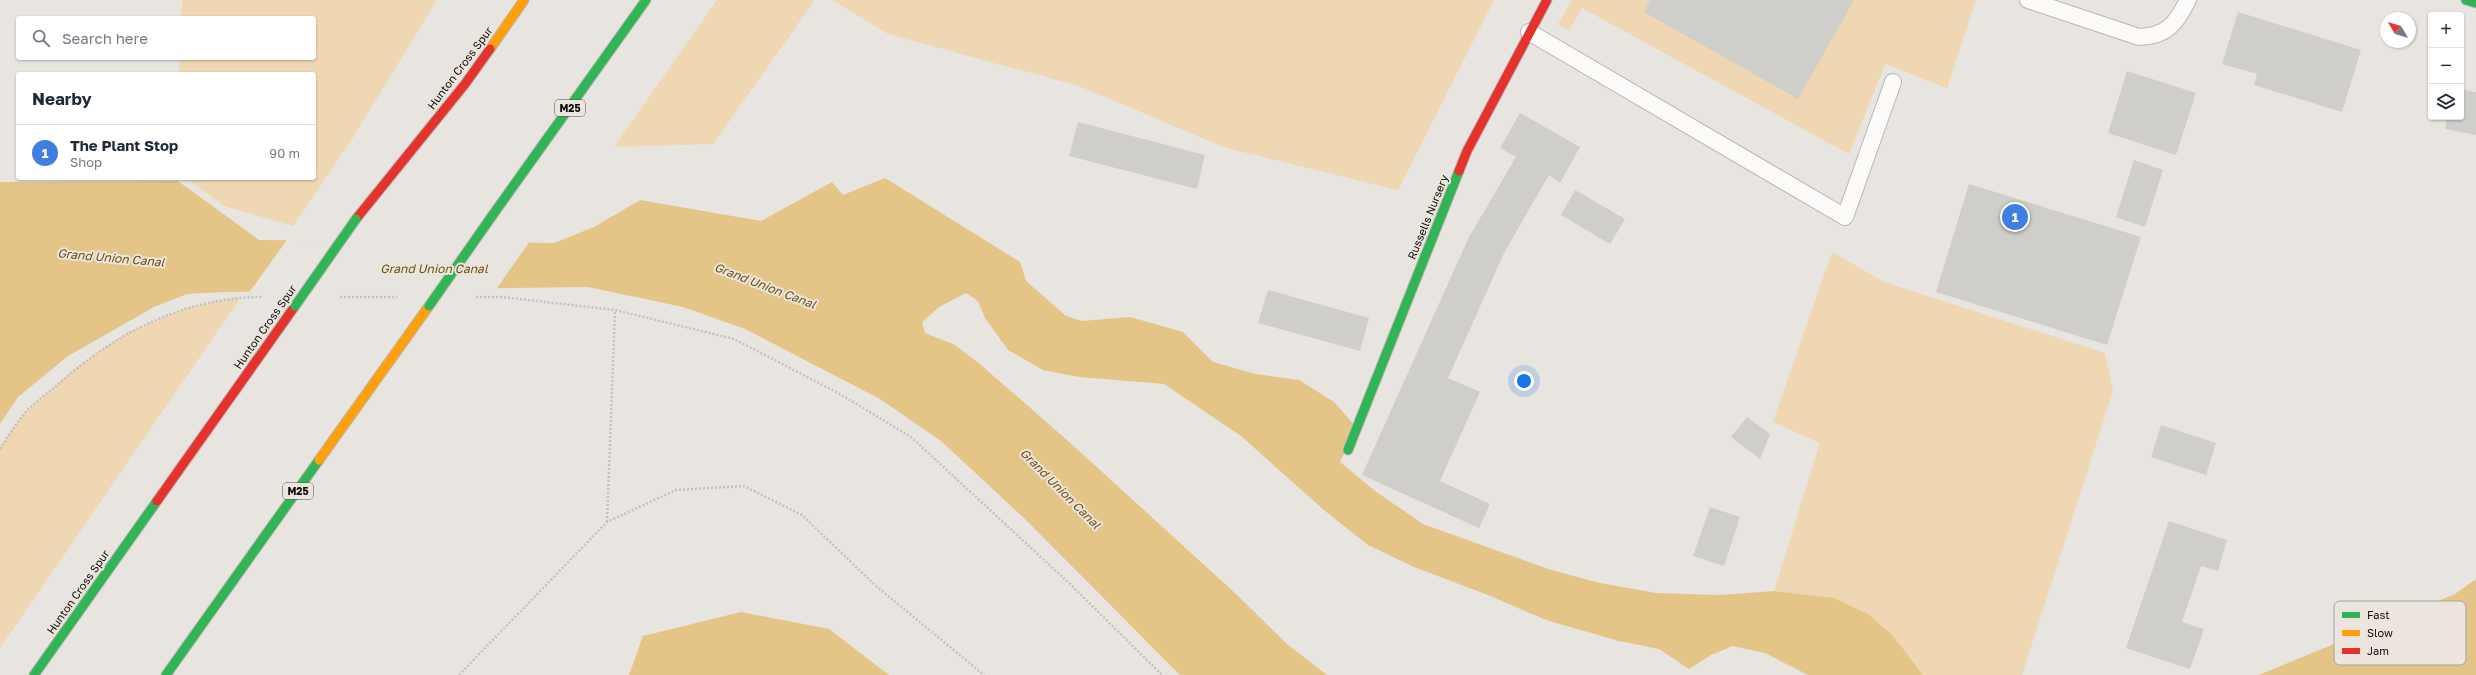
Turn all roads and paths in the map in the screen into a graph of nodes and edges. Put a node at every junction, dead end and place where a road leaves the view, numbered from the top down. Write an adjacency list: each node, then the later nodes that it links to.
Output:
1 (524, 0): 18 (main road, Hunton Cross Spur, bridge)
2 (646, 0): 19 (main road, M25, bridge)
3 (1547, 0): 8 (main road, Russells Nursery)
4 (2028, 0): 5 (lane)
5 (2188, 0)
6 (2466, 0): 7 (main road)
7 (2476, 3)
8 (1529, 32): 9 (lane); 16 (main road, Russells Nursery)
9 (1893, 82)
10 (265, 297): 15 (path)
11 (336, 297): 12 (path)
12 (399, 297)
13 (471, 297): 14 (path)
14 (615, 310): 17 (path); 22 (path)
15 (0, 449)
16 (1348, 450)
17 (607, 522): 20 (path); 21 (path)
18 (34, 675)
19 (166, 675)
20 (459, 675)
21 (984, 675)
22 (1162, 675)

